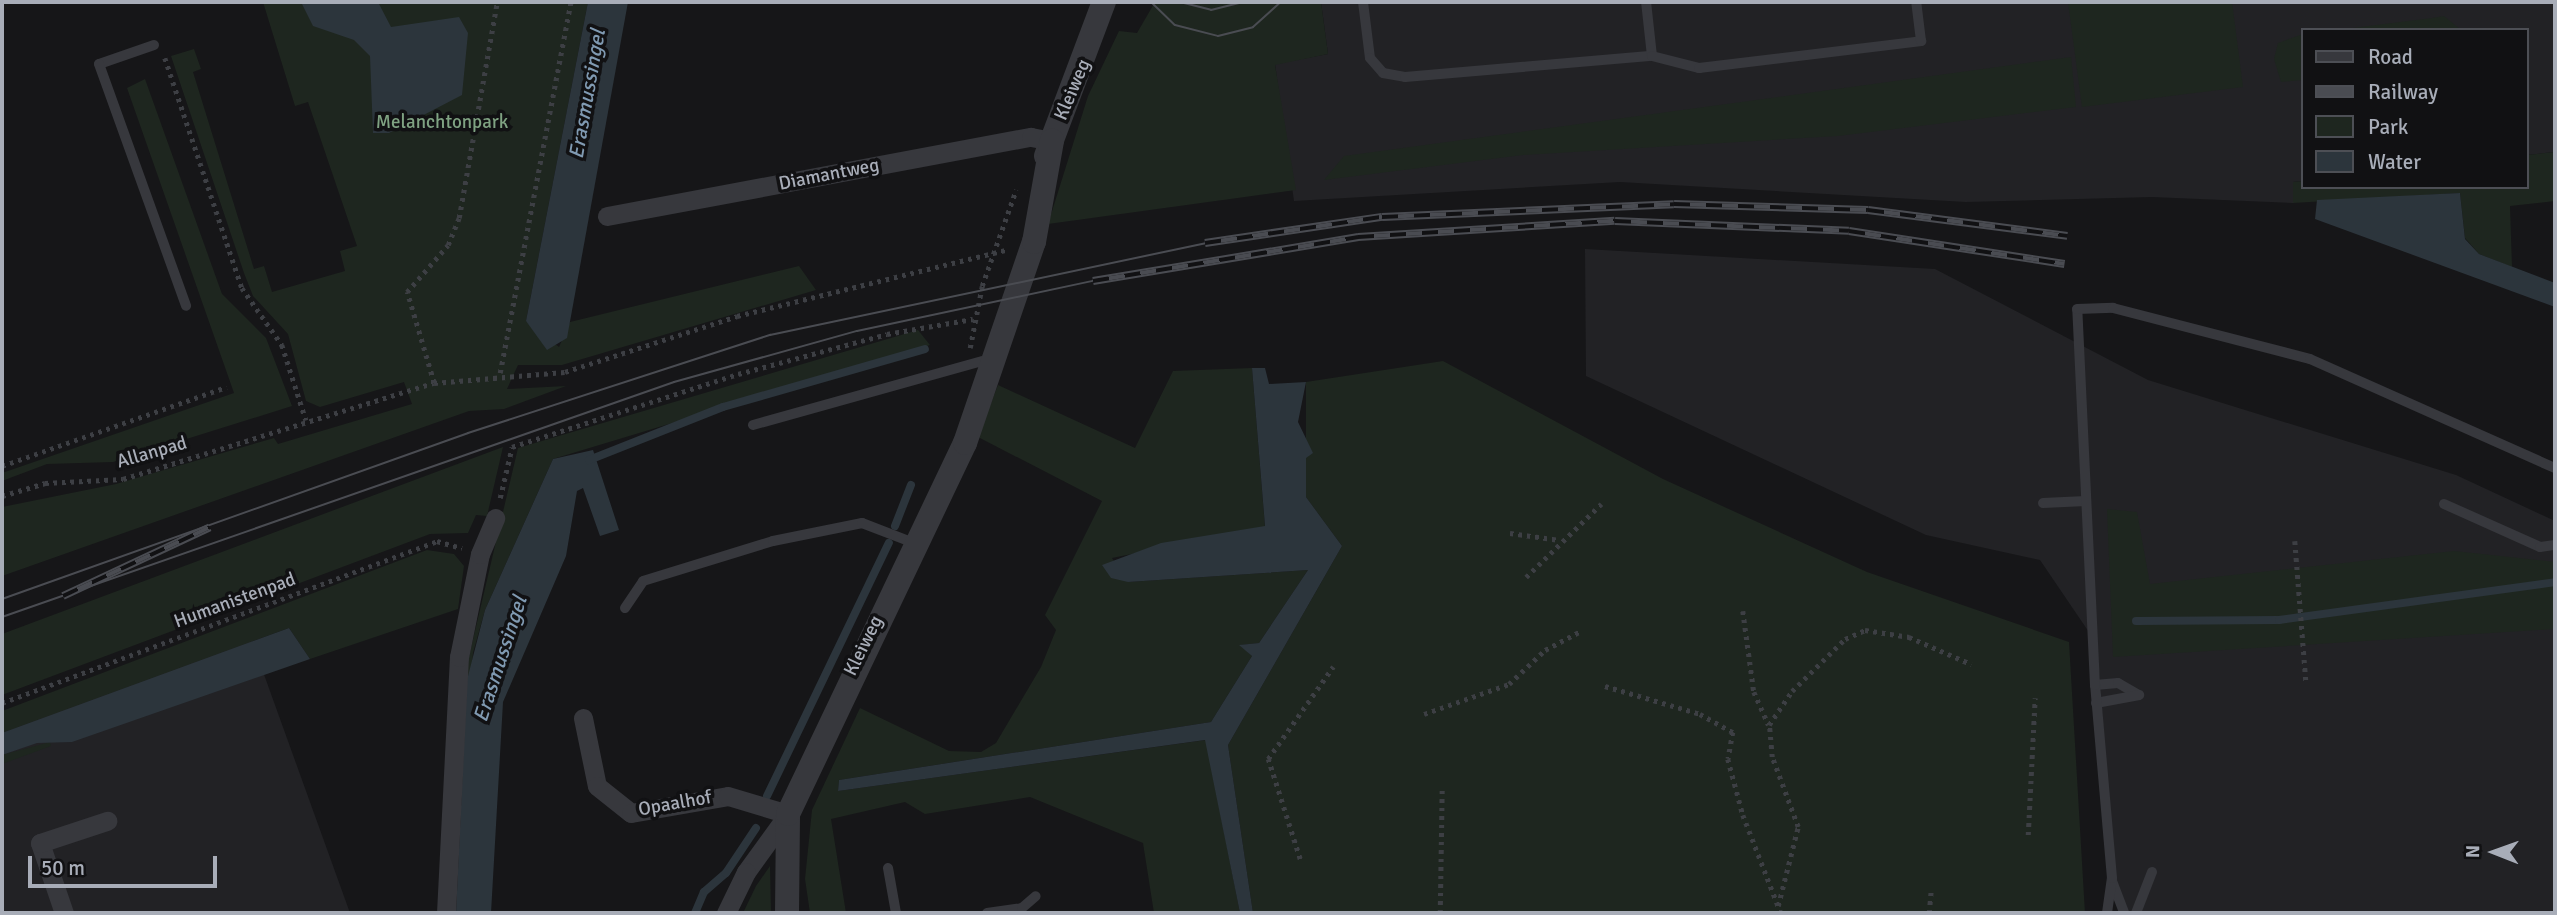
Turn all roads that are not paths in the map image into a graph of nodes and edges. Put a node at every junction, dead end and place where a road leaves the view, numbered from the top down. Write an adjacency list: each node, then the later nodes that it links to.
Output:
1 (1104, 2): 6 (street, Kleiweg)
2 (1123, 2): 6 (street, Kleiweg)
3 (1363, 2): 8 (lane)
4 (1646, 2): 8 (lane)
5 (1916, 2): 8 (lane)
6 (1094, 40): 9 (street, Kleiweg)
7 (154, 45): 11 (lane)
8 (1652, 56)
9 (1052, 141): 10 (street, Diamantweg); 12 (street, Kleiweg); 15 (street, Kleiweg)
10 (607, 216)
11 (186, 306)
12 (982, 360): 13 (lane); 15 (street, Kleiweg)
13 (753, 425)
14 (2555, 468): 16 (lane)
15 (944, 481): 20 (street, Kleiweg)
16 (2086, 501): 17 (lane); 23 (lane)
17 (2043, 503)
18 (2444, 504): 21 (lane)
19 (495, 518): 33 (street)
20 (914, 543): 22 (lane); 26 (street, Kleiweg)
21 (2555, 545)
22 (625, 608)
23 (2095, 685): 24 (lane); 24 (lane)
24 (2096, 703): 30 (lane)
25 (583, 718): 26 (street, Opaalhof)
26 (788, 814): 34 (street, Kleiweg); 35 (street, Kleiweg)
27 (107, 821): 32 (street)
28 (888, 867): 36 (lane)
29 (2152, 872): 40 (lane)
30 (2112, 878): 38 (lane); 39 (lane)
31 (1036, 897): 37 (lane)
32 (64, 913)
33 (446, 913)
34 (726, 913)
35 (787, 913)
36 (896, 913)
37 (987, 913)
38 (2107, 913)
39 (2124, 913)
40 (2136, 913)

